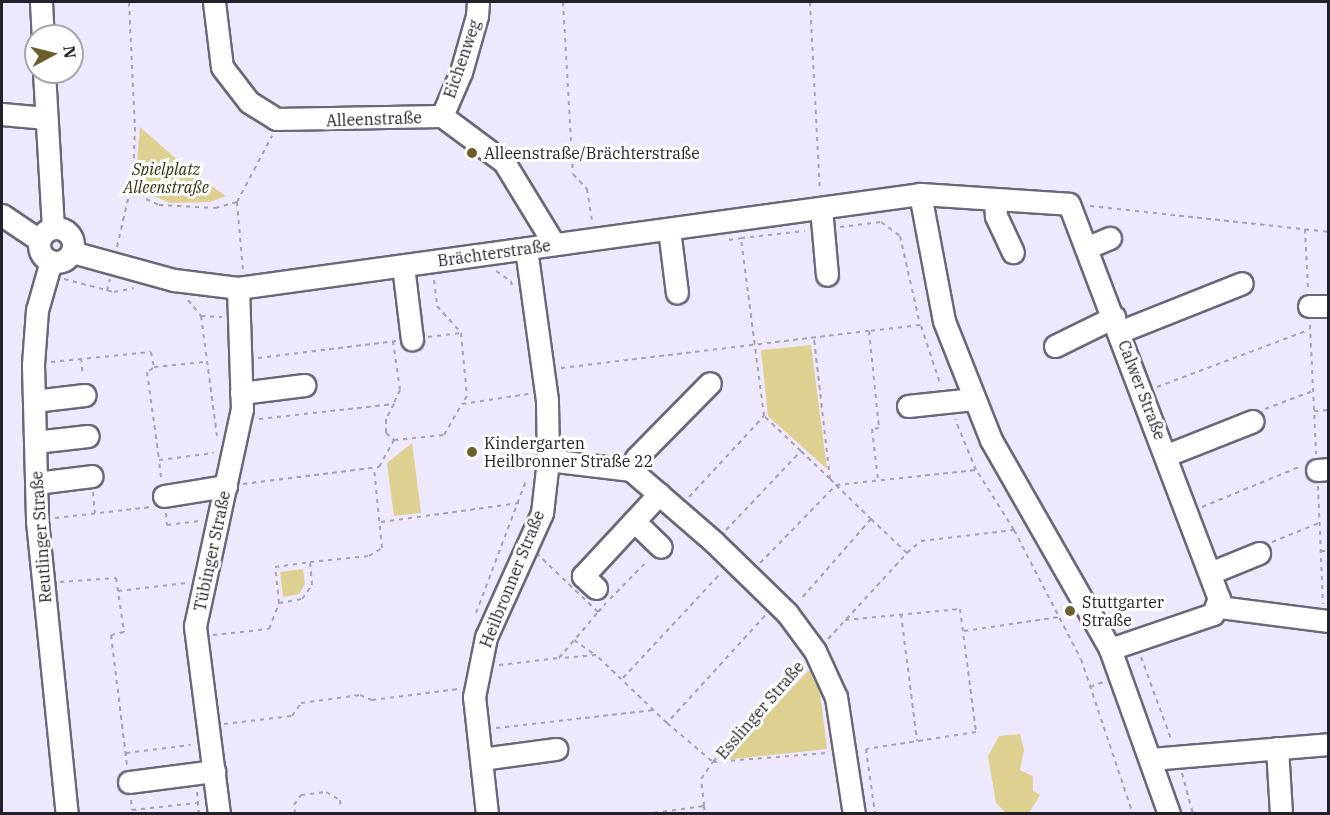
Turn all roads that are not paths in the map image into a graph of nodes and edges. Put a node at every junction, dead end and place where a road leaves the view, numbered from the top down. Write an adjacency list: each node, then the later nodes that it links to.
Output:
1 (41, 2): 4 (street)
2 (214, 2): 7 (street, Alleenstraße)
3 (478, 2): 7 (street, Eichenweg)
4 (42, 24)
5 (45, 84): 8 (street)
6 (2, 114): 8 (street)
7 (442, 116): 16 (street, Alleenstraße)
8 (46, 118): 14 (street)
9 (920, 194): 10 (street); 12 (street, Brächterstraße); 34 (street)
10 (995, 199): 18 (street, Calwer Straße); 20 (street)
11 (2, 215): 14 (street)
12 (822, 218): 13 (street, Brächterstraße); 23 (street)
13 (669, 229): 16 (street, Brächterstraße); 26 (street)
14 (46, 234): 19 (street); 22 (street)
15 (1110, 238): 18 (street)
16 (554, 244): 17 (street, Brächterstraße)
17 (526, 248): 21 (street, Brächterstraße); 41 (street, Heilbronner Straße)
18 (1086, 248): 27 (street, Calwer Straße)
19 (72, 252): 22 (street); 25 (street, Brächterstraße)
20 (1013, 252)
21 (403, 266): 25 (street, Brächterstraße); 28 (street)
22 (49, 267): 35 (street, Reutlinger Straße)
23 (827, 275)
24 (1242, 283): 27 (street)
25 (238, 288): 32 (street, Tübinger Straße)
26 (677, 293)
27 (1117, 325): 29 (street); 40 (street, Calwer Straße)
28 (402, 340)
29 (1055, 346)
30 (710, 383): 42 (street)
31 (304, 385): 32 (street)
32 (242, 393): 45 (street, Tübinger Straße)
33 (85, 395): 35 (street)
34 (974, 399): 36 (street); 55 (street)
35 (34, 401): 39 (street, Reutlinger Straße)
36 (908, 406)
37 (1253, 421): 40 (street)
38 (88, 436): 39 (street)
39 (35, 442): 44 (street, Reutlinger Straße)
40 (1167, 455): 51 (street, Calwer Straße)
41 (548, 460): 42 (street); 59 (street, Heilbronner Straße)
42 (631, 470): 46 (street, Esslinger Straße)
43 (92, 476): 44 (street)
44 (36, 483): 63 (street, Reutlinger Straße)
45 (226, 486): 47 (street); 61 (street, Tübinger Straße)
46 (655, 498): 48 (street); 66 (street, Esslinger Straße)
47 (159, 501)
48 (634, 521): 49 (street); 52 (street)
49 (661, 547)
50 (1259, 554): 51 (street)
51 (1210, 573): 53 (street, Calwer Straße)
52 (596, 588)
53 (1219, 607): 54 (street); 55 (street)
54 (1326, 621)
55 (1110, 649): 60 (street)
56 (1329, 744): 57 (street)
57 (1277, 748): 60 (street); 68 (street)
58 (556, 749): 59 (street)
59 (481, 759): 65 (street, Heilbronner Straße)
60 (1151, 759): 67 (street)
61 (214, 771): 62 (street); 64 (street, Tübinger Straße)
62 (129, 782)
63 (67, 813)
64 (219, 813)
65 (487, 813)
66 (854, 813)
67 (1169, 813)
68 (1281, 813)

